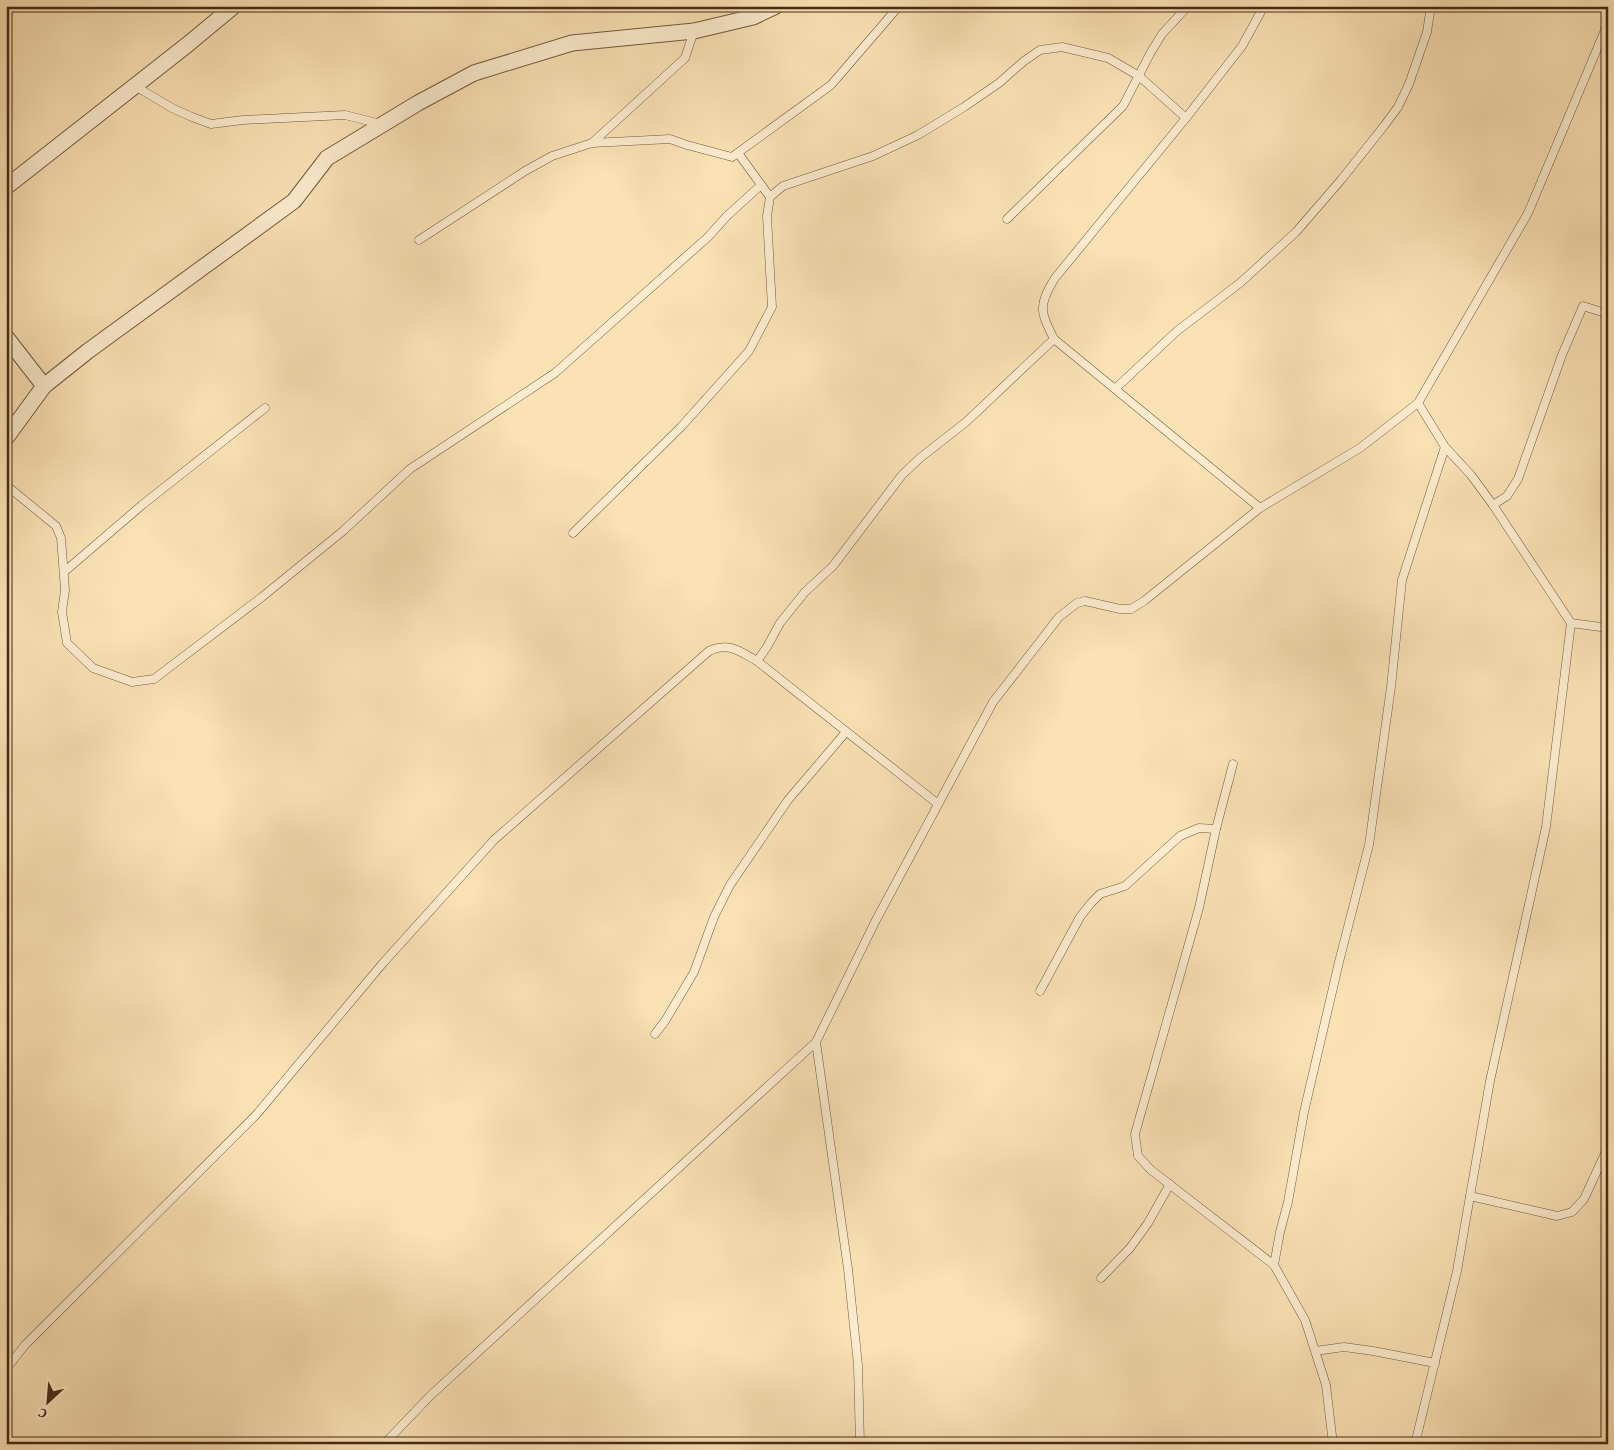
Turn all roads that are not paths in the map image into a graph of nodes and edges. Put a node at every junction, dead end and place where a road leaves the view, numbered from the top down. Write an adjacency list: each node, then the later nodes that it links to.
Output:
1 (234, 6): 10 (street)
2 (776, 6): 8 (street)
3 (899, 6): 14 (lane)
4 (1188, 6): 9 (lane)
5 (1264, 6): 11 (lane)
6 (1431, 6): 24 (lane)
7 (1608, 23): 25 (lane)
8 (694, 31): 12 (street); 13 (lane)
9 (1139, 76): 11 (lane); 17 (lane); 18 (lane)
10 (135, 86): 12 (lane); 16 (street)
11 (1186, 118): 22 (lane)
12 (383, 124): 23 (street)
13 (592, 143): 14 (lane); 19 (lane)
14 (738, 153): 15 (lane)
15 (761, 185): 17 (lane); 33 (lane)
16 (6, 187)
17 (770, 197): 32 (lane)
18 (1007, 219)
19 (419, 240)
20 (1608, 314): 30 (lane)
21 (6, 337): 23 (street)
22 (1054, 339): 24 (lane); 36 (lane)
23 (44, 386): 27 (street)
24 (1116, 388): 31 (lane)
25 (1418, 403): 28 (lane); 31 (lane)
26 (265, 408): 33 (lane)
27 (6, 438)
28 (1445, 447): 30 (lane); 47 (lane)
29 (6, 485): 33 (lane)
30 (1493, 505): 34 (lane)
31 (1260, 508): 39 (lane)
32 (573, 533)
33 (64, 572)
34 (1571, 623): 35 (lane); 46 (lane)
35 (1608, 628)
36 (757, 661): 37 (lane); 51 (lane)
37 (846, 732): 39 (lane); 42 (lane)
38 (1233, 764): 40 (lane)
39 (938, 804): 43 (lane)
40 (1216, 829): 41 (lane); 45 (lane)
41 (1040, 991)
42 (655, 1034)
43 (816, 1042): 52 (lane); 53 (lane)
44 (1608, 1147): 46 (lane)
45 (1170, 1184): 47 (lane); 48 (lane)
46 (1470, 1196): 50 (lane)
47 (1274, 1265): 49 (lane)
48 (1101, 1278)
49 (1315, 1351): 50 (lane); 54 (lane)
50 (1435, 1363): 55 (lane)
51 (6, 1368)
52 (384, 1444)
53 (860, 1444)
54 (1333, 1444)
55 (1415, 1444)

